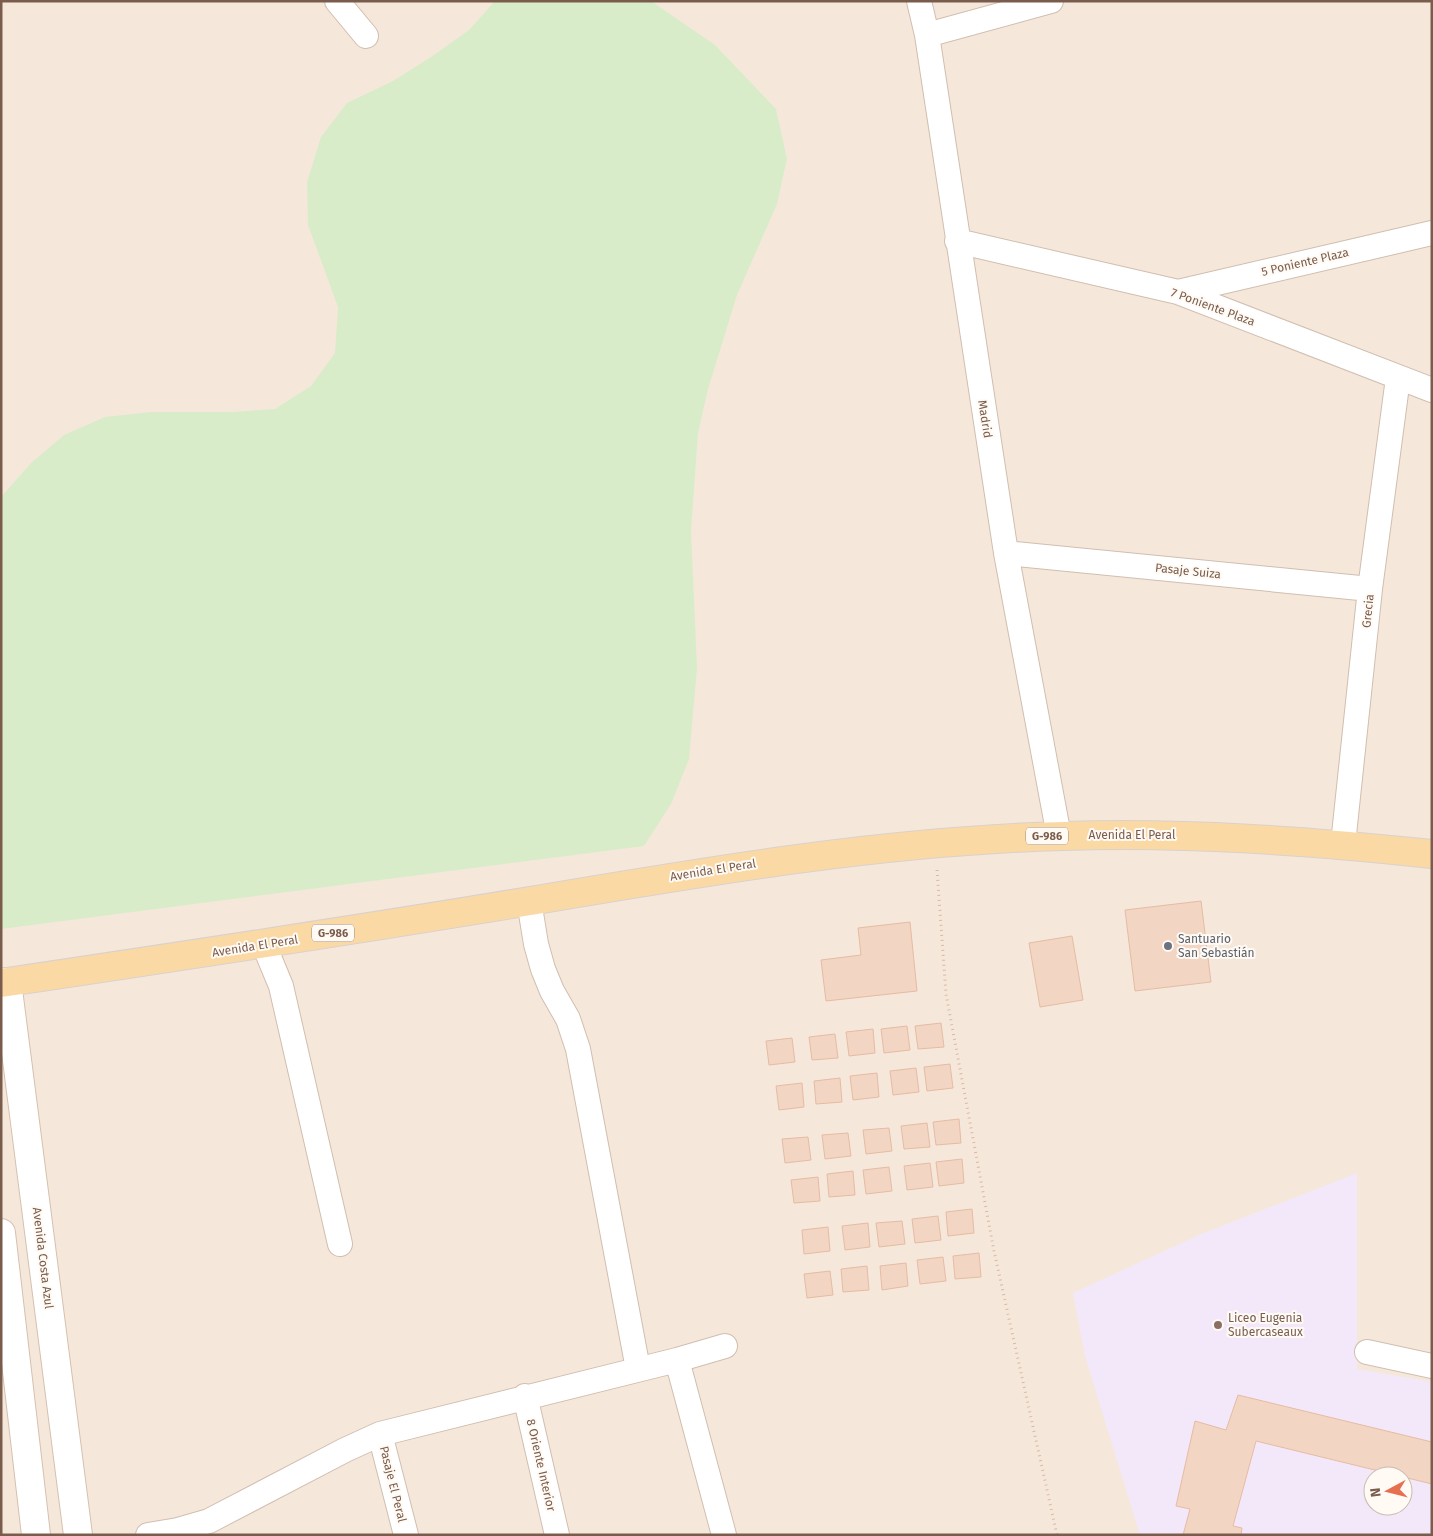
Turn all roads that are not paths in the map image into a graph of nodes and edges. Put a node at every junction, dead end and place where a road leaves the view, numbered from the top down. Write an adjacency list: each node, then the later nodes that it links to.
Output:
1 (338, 1): 5 (street)
2 (919, 1): 4 (street, Madrid)
3 (1051, 1): 4 (street)
4 (927, 35): 7 (street, Madrid)
5 (366, 36)
6 (1432, 233): 8 (street, 5 Poniente Plaza)
7 (957, 241): 8 (street, 7 Poniente Plaza); 11 (street, Madrid)
8 (1178, 292): 9 (street, 7 Poniente Plaza)
9 (1398, 378): 10 (street, 7 Poniente Plaza); 12 (street, Grecia)
10 (1432, 390)
11 (1006, 553): 12 (street, Pasaje Suiza); 13 (street, Madrid)
12 (1370, 589): 14 (street, Grecia)
13 (1059, 836): 14 (main road, Avenida El Peral / G-986); 16 (main road, Avenida El Peral / G-986)
14 (1343, 844): 15 (main road, Avenida El Peral / G-986)
15 (1432, 854)
16 (529, 901): 17 (main road, Avenida El Peral / G-986); 25 (street)
17 (264, 945): 18 (main road, Avenida El Peral / G-986); 20 (street)
18 (4, 982): 29 (street, Avenida Costa Azul)
19 (1, 1233): 28 (street)
20 (340, 1244)
21 (725, 1346): 23 (street)
22 (1367, 1352): 24 (street)
23 (678, 1360): 25 (street); 33 (street)
24 (1432, 1366)
25 (638, 1369): 26 (street)
26 (525, 1396): 27 (street); 32 (street, 8 Oriente Interior)
27 (380, 1434): 30 (street); 31 (street, Pasaje El Peral)
28 (36, 1535)
29 (78, 1535)
30 (148, 1535)
31 (406, 1535)
32 (557, 1535)
33 (724, 1535)

